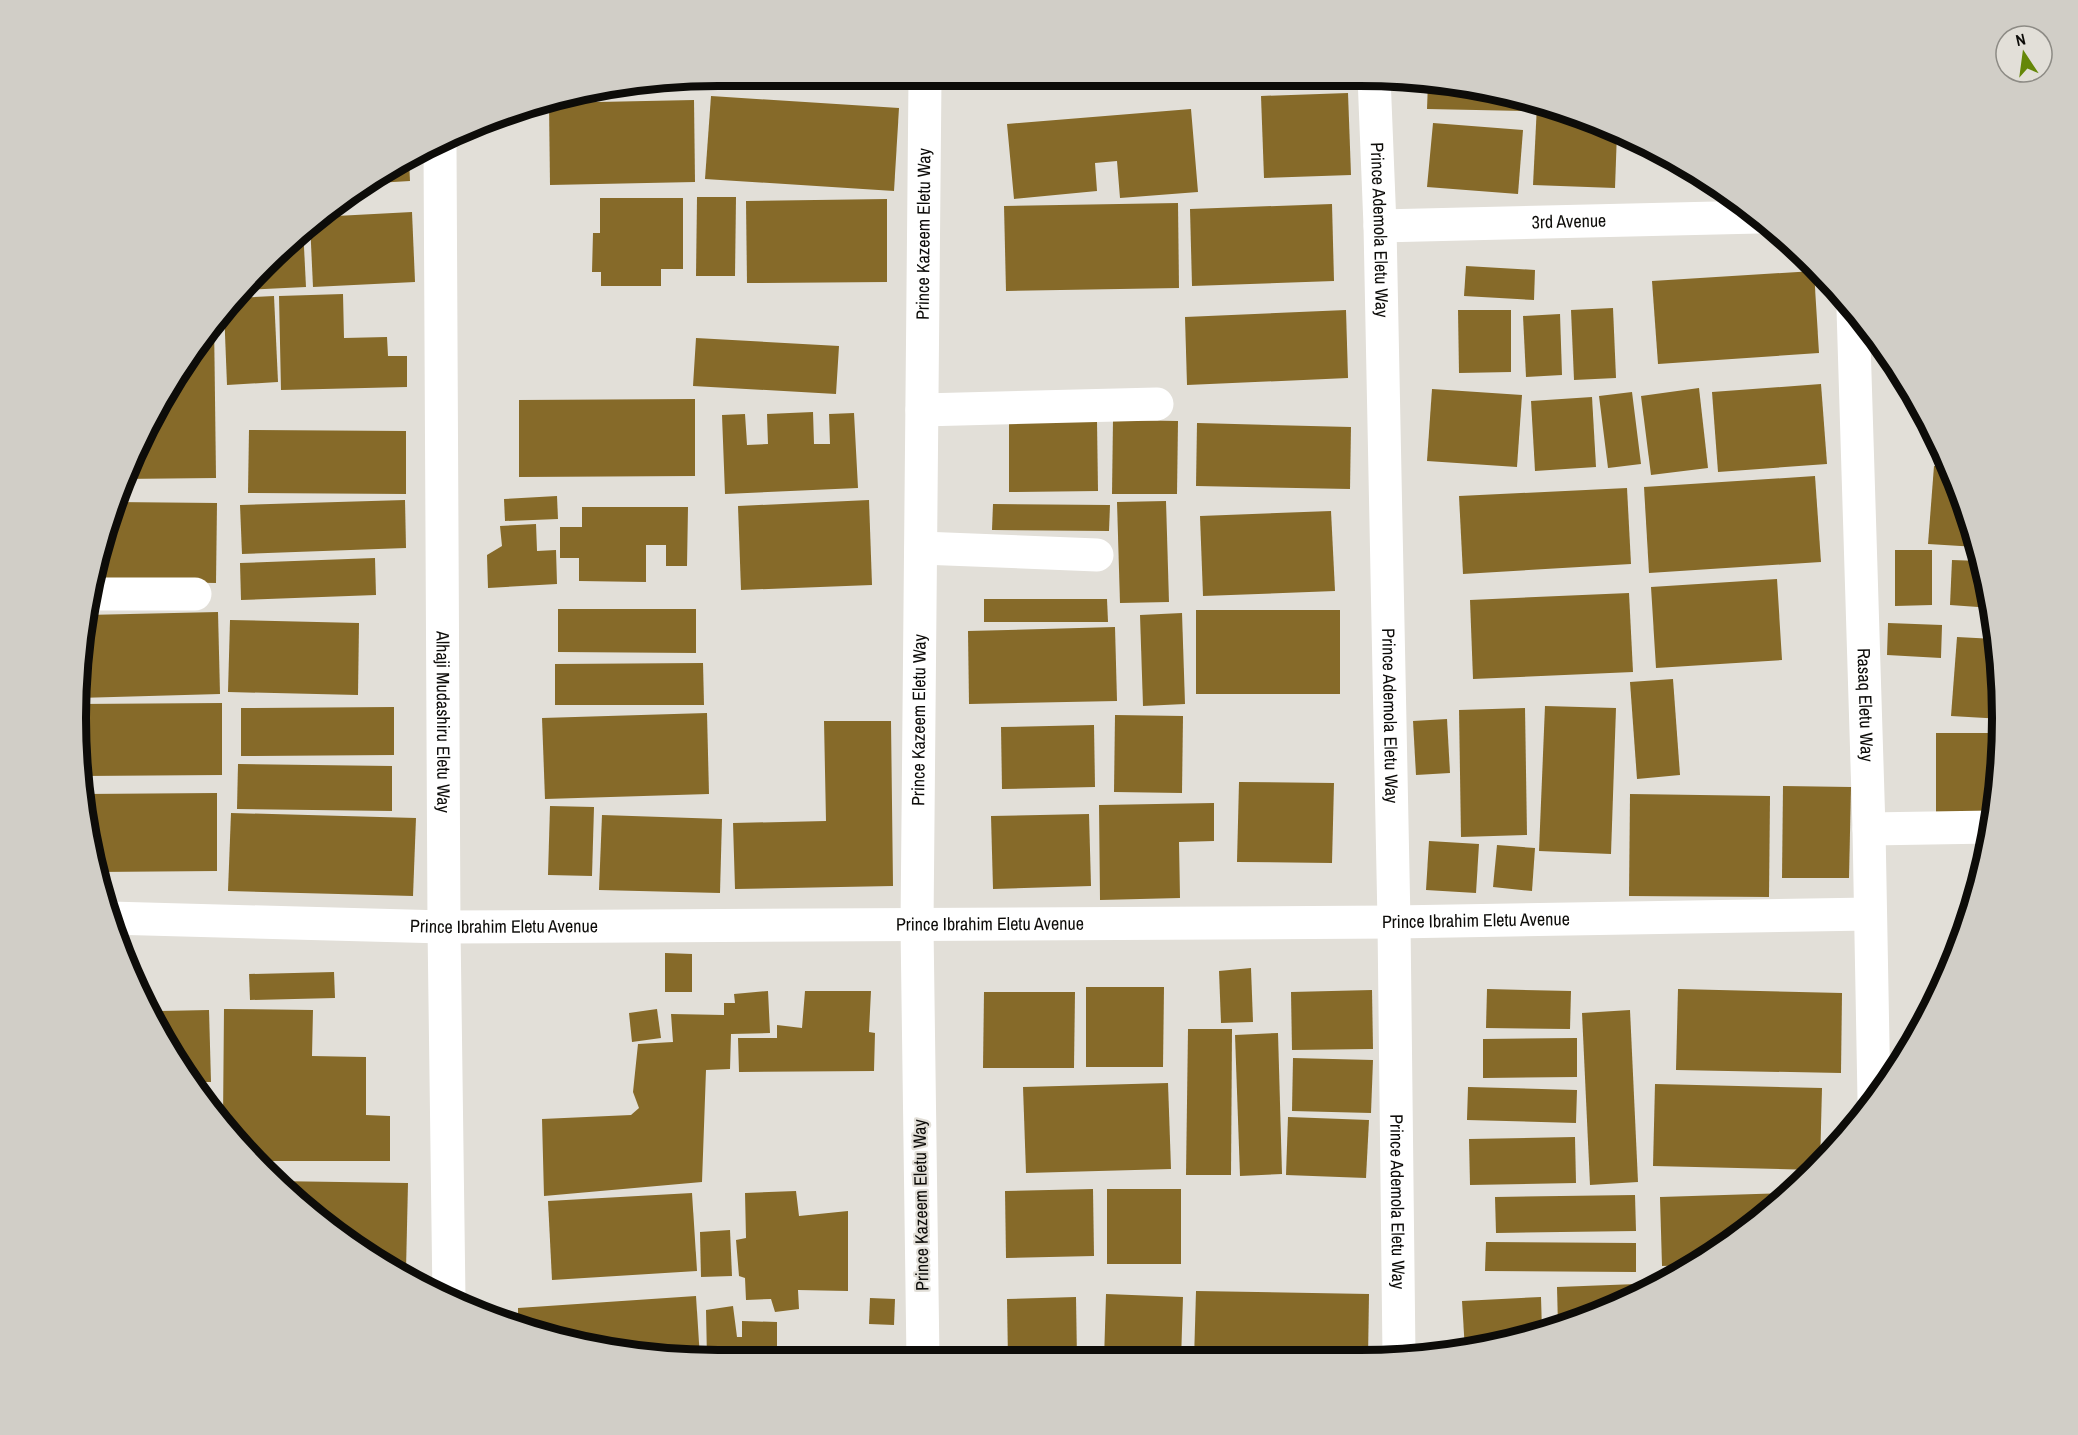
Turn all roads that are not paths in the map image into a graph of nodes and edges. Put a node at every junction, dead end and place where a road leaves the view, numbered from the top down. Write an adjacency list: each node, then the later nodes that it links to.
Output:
1 (926, 86): 8 (street, Prince Kazeem Eletu Way)
2 (1374, 86): 5 (street, Prince Ademola Eletu Way)
3 (440, 150): 19 (street, Alhaji Mudashiru Eletu Way)
4 (1747, 217): 5 (street, 3rd Avenue)
5 (1380, 226): 17 (street, Prince Ademola Eletu Way)
6 (1853, 322): 14 (street, Rasaq Eletu Way)
7 (1157, 404): 8 (street)
8 (922, 410): 9 (street, Prince Kazeem Eletu Way)
9 (921, 548): 10 (street); 18 (street, Prince Kazeem Eletu Way)
10 (1096, 555)
11 (98, 594): 12 (street)
12 (195, 594)
13 (1982, 827): 14 (street)
14 (1869, 829): 15 (street, Rasaq Eletu Way)
15 (1870, 914): 17 (street, Prince Ibrahim Eletu Avenue); 20 (street, Rasaq Eletu Way)
16 (118, 918): 19 (street, Prince Ibrahim Eletu Avenue)
17 (1394, 922): 18 (street, Prince Ibrahim Eletu Avenue); 22 (street, Prince Ademola Eletu Way)
18 (917, 926): 19 (street, Prince Ibrahim Eletu Avenue); 23 (street, Prince Kazeem Eletu Way)
19 (444, 927): 21 (street, Alhaji Mudashiru Eletu Way)
20 (1874, 1086)
21 (449, 1289)
22 (1399, 1348)
23 (923, 1350)

